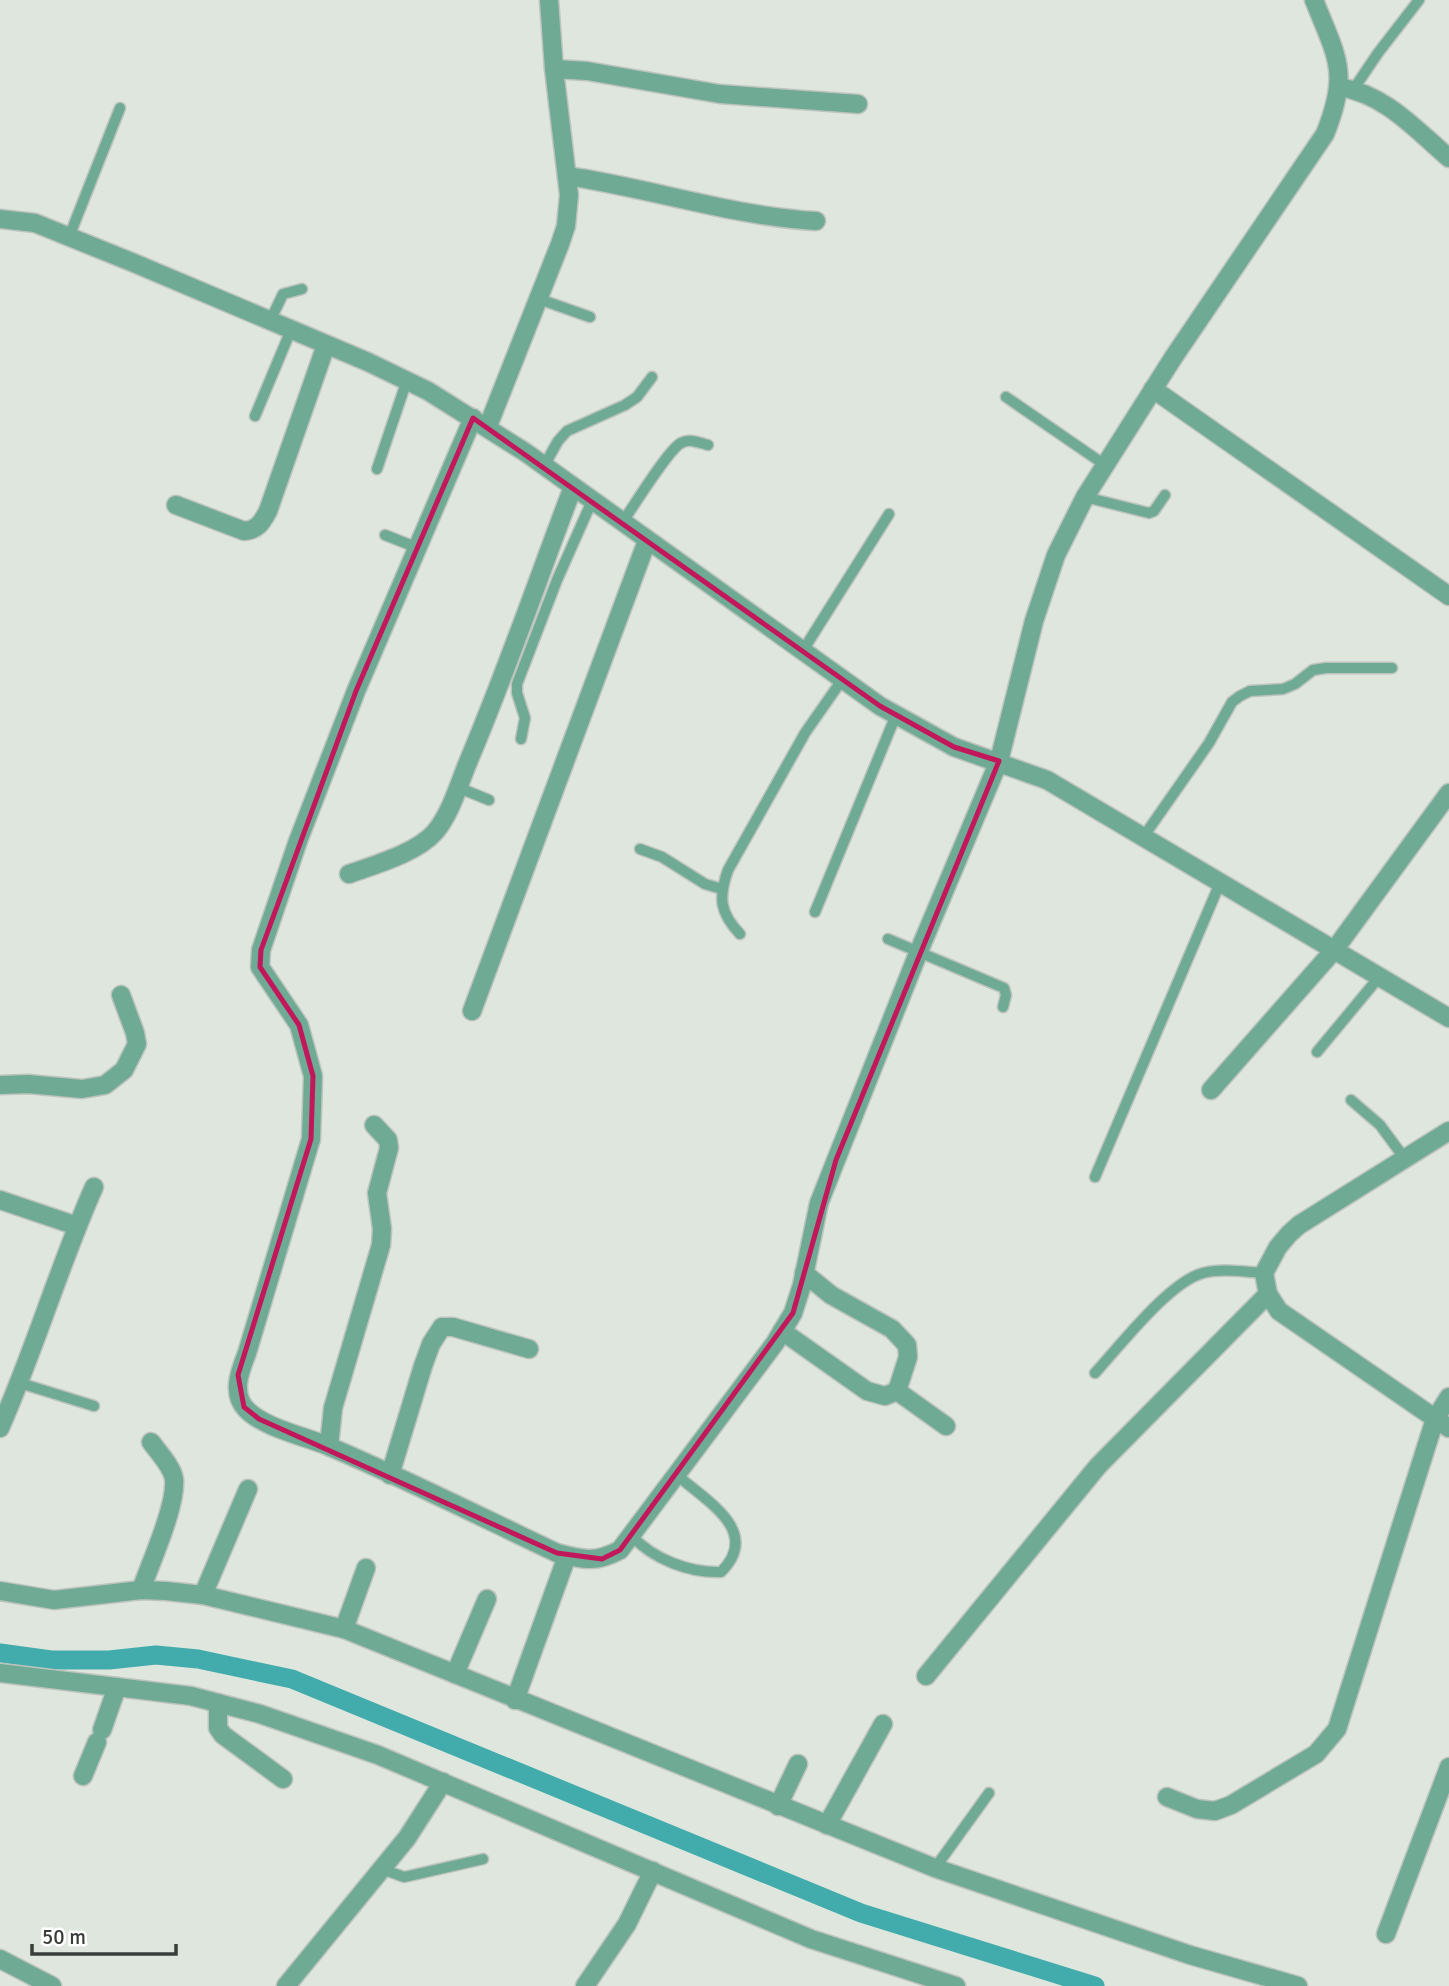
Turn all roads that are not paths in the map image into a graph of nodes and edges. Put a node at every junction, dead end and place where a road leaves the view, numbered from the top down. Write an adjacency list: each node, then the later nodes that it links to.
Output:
1 (549, 0): 4 (street)
2 (1314, 0): 5 (street)
3 (1419, 0): 5 (lane)
4 (554, 69): 6 (street); 9 (street)
5 (1347, 88): 8 (street); 21 (street)
6 (858, 104)
7 (120, 108): 12 (lane)
8 (1449, 158)
9 (566, 176): 11 (street); 14 (street)
10 (0, 219): 12 (street)
11 (816, 221)
12 (69, 237): 16 (street)
13 (302, 289): 16 (lane)
14 (538, 299): 15 (lane); 24 (street)
15 (590, 317)
16 (270, 320): 17 (street)
17 (291, 330): 18 (street); 23 (lane)
18 (326, 345): 20 (street); 33 (street)
19 (652, 377): 27 (lane)
20 (407, 380): 24 (street); 28 (lane)
21 (1153, 389): 26 (street); 39 (street)
22 (1006, 397): 26 (lane)
23 (255, 416)
24 (481, 422): 27 (street); 38 (street)
25 (708, 446): 35 (lane)
26 (1105, 465): 31 (street)
27 (544, 466): 29 (street)
28 (377, 469)
29 (573, 487): 32 (street); 46 (street)
30 (1165, 495): 31 (lane)
31 (1085, 497): 45 (street)
32 (592, 501): 35 (street); 44 (lane)
33 (176, 505)
34 (889, 514): 40 (lane)
35 (622, 523): 37 (street)
36 (386, 535): 38 (lane)
37 (647, 541): 40 (street); 62 (street)
38 (418, 548): 89 (street)
39 (1449, 596)
40 (802, 652): 42 (street)
41 (1392, 668): 49 (lane)
42 (842, 680): 43 (street); 53 (lane)
43 (897, 715): 45 (street); 54 (lane)
44 (522, 739)
45 (999, 761): 49 (street); 58 (street)
46 (457, 787): 48 (lane); 51 (street)
47 (1449, 793): 57 (street)
48 (489, 800)
49 (1144, 836): 52 (street)
50 (640, 849): 53 (lane)
51 (349, 874)
52 (1220, 883): 57 (street); 71 (lane)
53 (722, 889): 55 (lane)
54 (816, 912)
55 (740, 934)
56 (888, 939): 58 (lane)
57 (1335, 949): 59 (street); 66 (street)
58 (919, 951): 61 (lane); 75 (street)
59 (1380, 976): 63 (street); 64 (lane)
60 (121, 995): 65 (street)
61 (1003, 1007)
62 (472, 1011)
63 (1449, 1018)
64 (1317, 1052)
65 (0, 1085)
66 (1211, 1090)
67 (1351, 1100): 70 (lane)
68 (374, 1125): 89 (street)
69 (1449, 1131): 70 (street)
70 (1405, 1159): 76 (street)
71 (1095, 1177)
72 (94, 1187): 74 (street)
73 (0, 1200): 74 (street)
74 (77, 1226): 81 (street)
75 (804, 1273): 78 (street); 82 (street)
76 (1264, 1273): 77 (street); 80 (lane)
77 (1268, 1294): 85 (street); 103 (street)
78 (782, 1331): 82 (street); 91 (street)
79 (529, 1349): 90 (street)
80 (1095, 1373)
81 (20, 1384): 84 (lane); 87 (street)
82 (897, 1391): 86 (street)
83 (1449, 1397): 85 (street)
84 (94, 1406)
85 (1442, 1423): 114 (street)
86 (946, 1426)
87 (0, 1428)
88 (151, 1442): 96 (street)
89 (329, 1446): 90 (street)
90 (390, 1475): 94 (street)
91 (677, 1475): 93 (street); 93 (lane)
92 (248, 1489): 98 (street)
93 (632, 1536): 94 (street)
94 (567, 1556): 105 (street)
95 (366, 1568): 100 (street)
96 (141, 1590): 97 (street); 98 (street)
97 (0, 1591)
98 (203, 1595): 100 (street)
99 (487, 1599): 102 (street)
100 (344, 1629): 102 (street)
101 (0, 1673): 104 (street)
102 (456, 1674): 105 (street)
103 (926, 1676)
104 (117, 1687): 106 (street); 110 (street)
105 (515, 1700): 115 (street)
106 (218, 1703): 111 (street); 112 (street)
107 (883, 1724): 116 (street)
108 (798, 1764): 115 (street)
109 (1449, 1767): 121 (street)
110 (83, 1776)
111 (283, 1779)
112 (443, 1782): 119 (street); 120 (street)
113 (989, 1793): 118 (lane)
114 (1167, 1797)
115 (778, 1806): 116 (street)
116 (827, 1825): 118 (street)
117 (483, 1859): 119 (lane)
118 (935, 1868): 127 (street)
119 (382, 1869): 124 (street)
120 (653, 1871): 125 (street); 126 (street)
121 (1386, 1934)
122 (0, 1959): 123 (street)
123 (52, 1986)
124 (286, 1986)
125 (585, 1986)
126 (956, 1986)
127 (1298, 1986)

